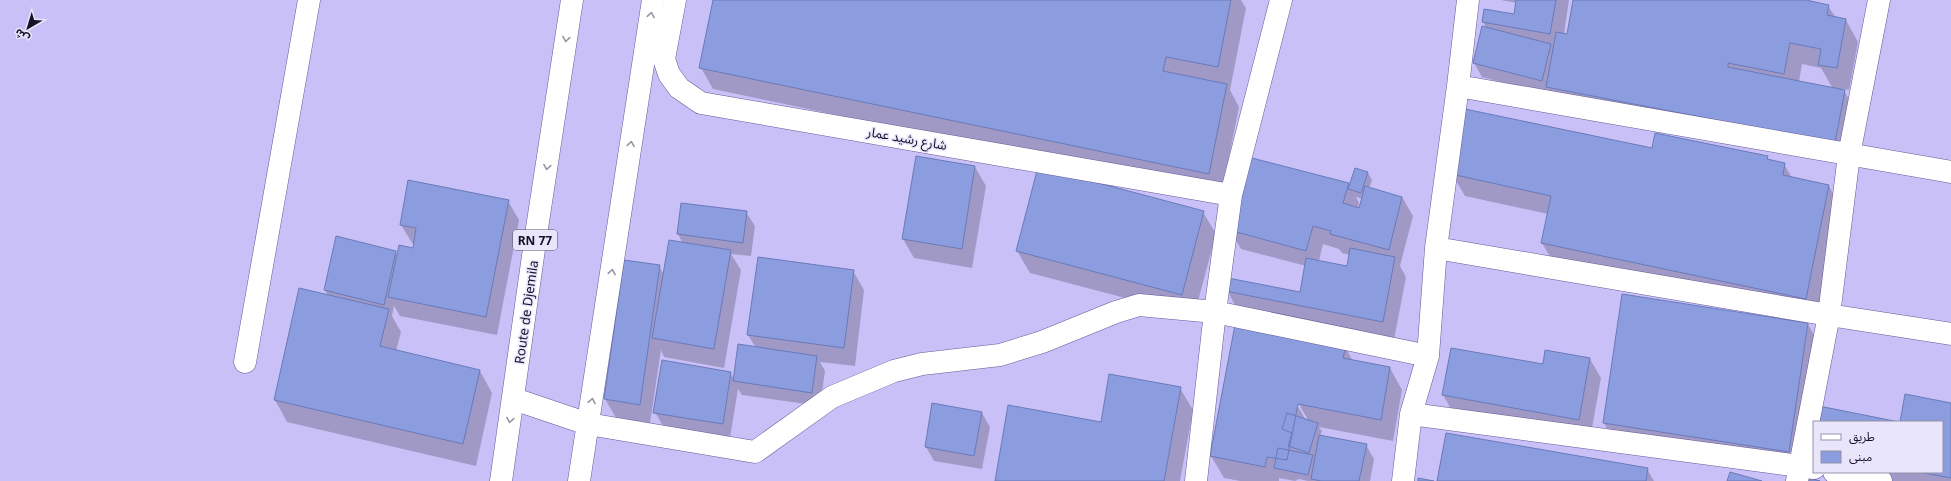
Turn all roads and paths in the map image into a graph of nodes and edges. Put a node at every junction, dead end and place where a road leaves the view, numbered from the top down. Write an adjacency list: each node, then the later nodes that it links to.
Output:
1 (309, 0): 17 (street)
2 (572, 0): 18 (street, Route de Djemila / RN 77, one-way to 18)
3 (653, 0): 20 (street, one-way to 3)
4 (675, 0): 11 (street, شارع رشيد عمار)
5 (1281, 0): 11 (street)
6 (1468, 0): 8 (street)
7 (1879, 0): 9 (street)
8 (1458, 86): 9 (street); 12 (street)
9 (1849, 155): 10 (street); 14 (street)
10 (1951, 172)
11 (1231, 195): 13 (street)
12 (1436, 248): 14 (street); 16 (street)
13 (1215, 312): 16 (street); 20 (street); 25 (street)
14 (1829, 315): 15 (street); 21 (street)
15 (1951, 334)
16 (1428, 356): 19 (street)
17 (246, 362)
18 (514, 399): 20 (street); 23 (street, Route de Djemila / RN 77, one-way to 23)
19 (1412, 414): 21 (street); 26 (street)
20 (588, 424): 24 (street)
21 (1804, 472)
22 (1839, 473): 27 (street)
23 (501, 481)
24 (579, 481)
25 (1196, 481)
26 (1403, 481)
27 (1881, 481)

